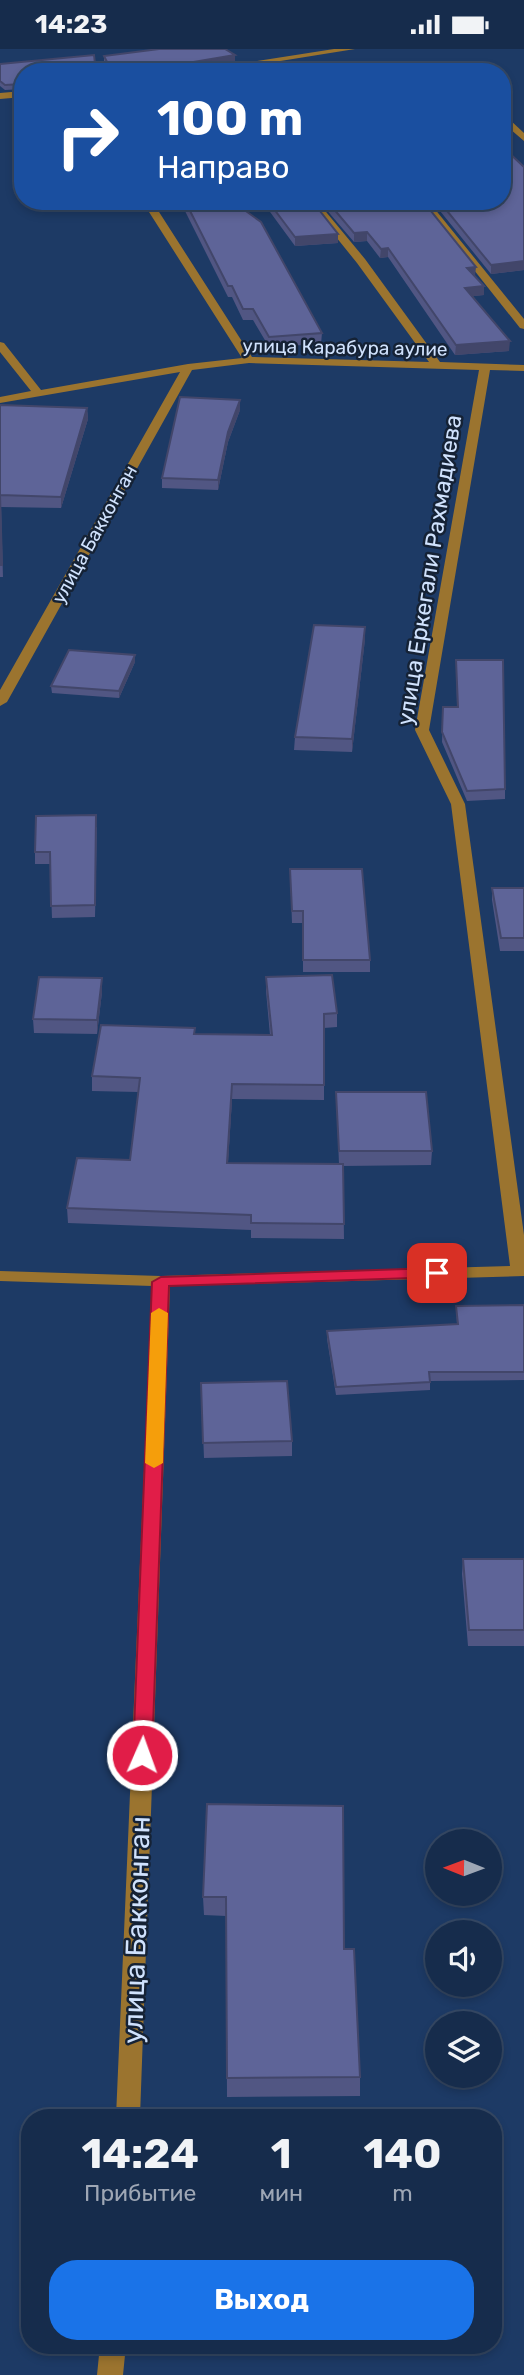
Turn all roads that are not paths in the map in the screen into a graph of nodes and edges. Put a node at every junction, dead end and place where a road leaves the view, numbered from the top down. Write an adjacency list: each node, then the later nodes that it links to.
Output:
1 (351, 49): 2 (street)
2 (254, 63)
3 (511, 126): 4 (street)
4 (524, 138)
5 (153, 210): 10 (street)
6 (319, 210): 12 (street)
7 (431, 210): 8 (street)
8 (524, 326)
9 (0, 345): 15 (street)
10 (249, 361): 11 (street, улица Карабура аулие); 12 (street, улица Карабура аулие)
11 (188, 367): 15 (street, улица Карабура аулие); 17 (street, улица Бакконган)
12 (438, 367): 14 (street, улица Карабура аулие)
13 (524, 368): 14 (street, улица Карабура аулие)
14 (485, 369): 18 (street, улица Еркегали Рахмадиева)
15 (37, 392): 16 (street, улица Карабура аулие)
16 (0, 400)
17 (0, 702)
18 (522, 1271): 20 (street)
19 (0, 1276): 20 (street)
20 (161, 1282): 21 (street, улица Бакконган)
21 (128, 2109)
22 (112, 2354): 23 (street)
23 (110, 2375)

